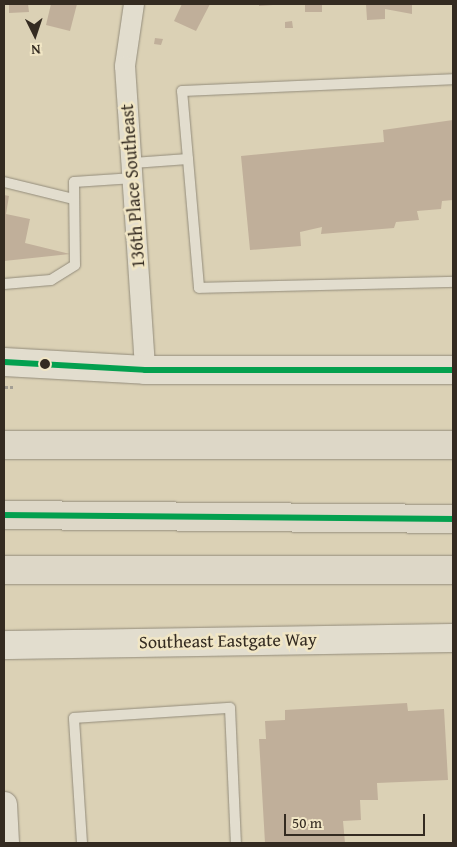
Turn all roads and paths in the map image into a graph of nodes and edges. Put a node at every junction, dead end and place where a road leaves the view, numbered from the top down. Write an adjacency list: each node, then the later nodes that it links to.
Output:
1 (134, 4): 4 (street, 136th Place Southeast)
2 (453, 79): 3 (lane)
3 (188, 159): 4 (lane); 7 (lane)
4 (133, 170): 6 (lane); 10 (street, 136th Place Southeast)
5 (4, 182): 6 (lane)
6 (74, 199): 8 (lane)
7 (453, 282)
8 (4, 284)
9 (4, 362): 10 (main road)
10 (146, 370): 11 (main road)
11 (453, 370)
12 (4, 445): 13 (highway)
13 (453, 445)
14 (4, 497): 15 (highway)
15 (453, 500)
16 (4, 515): 17 (highway)
17 (453, 519)
18 (4, 570): 19 (highway)
19 (453, 570)
20 (453, 638): 21 (main road, Southeast Eastgate Way)
21 (4, 645)
22 (4, 804): 23 (street)
23 (6, 843)
24 (82, 843): 25 (lane)
25 (236, 843)

